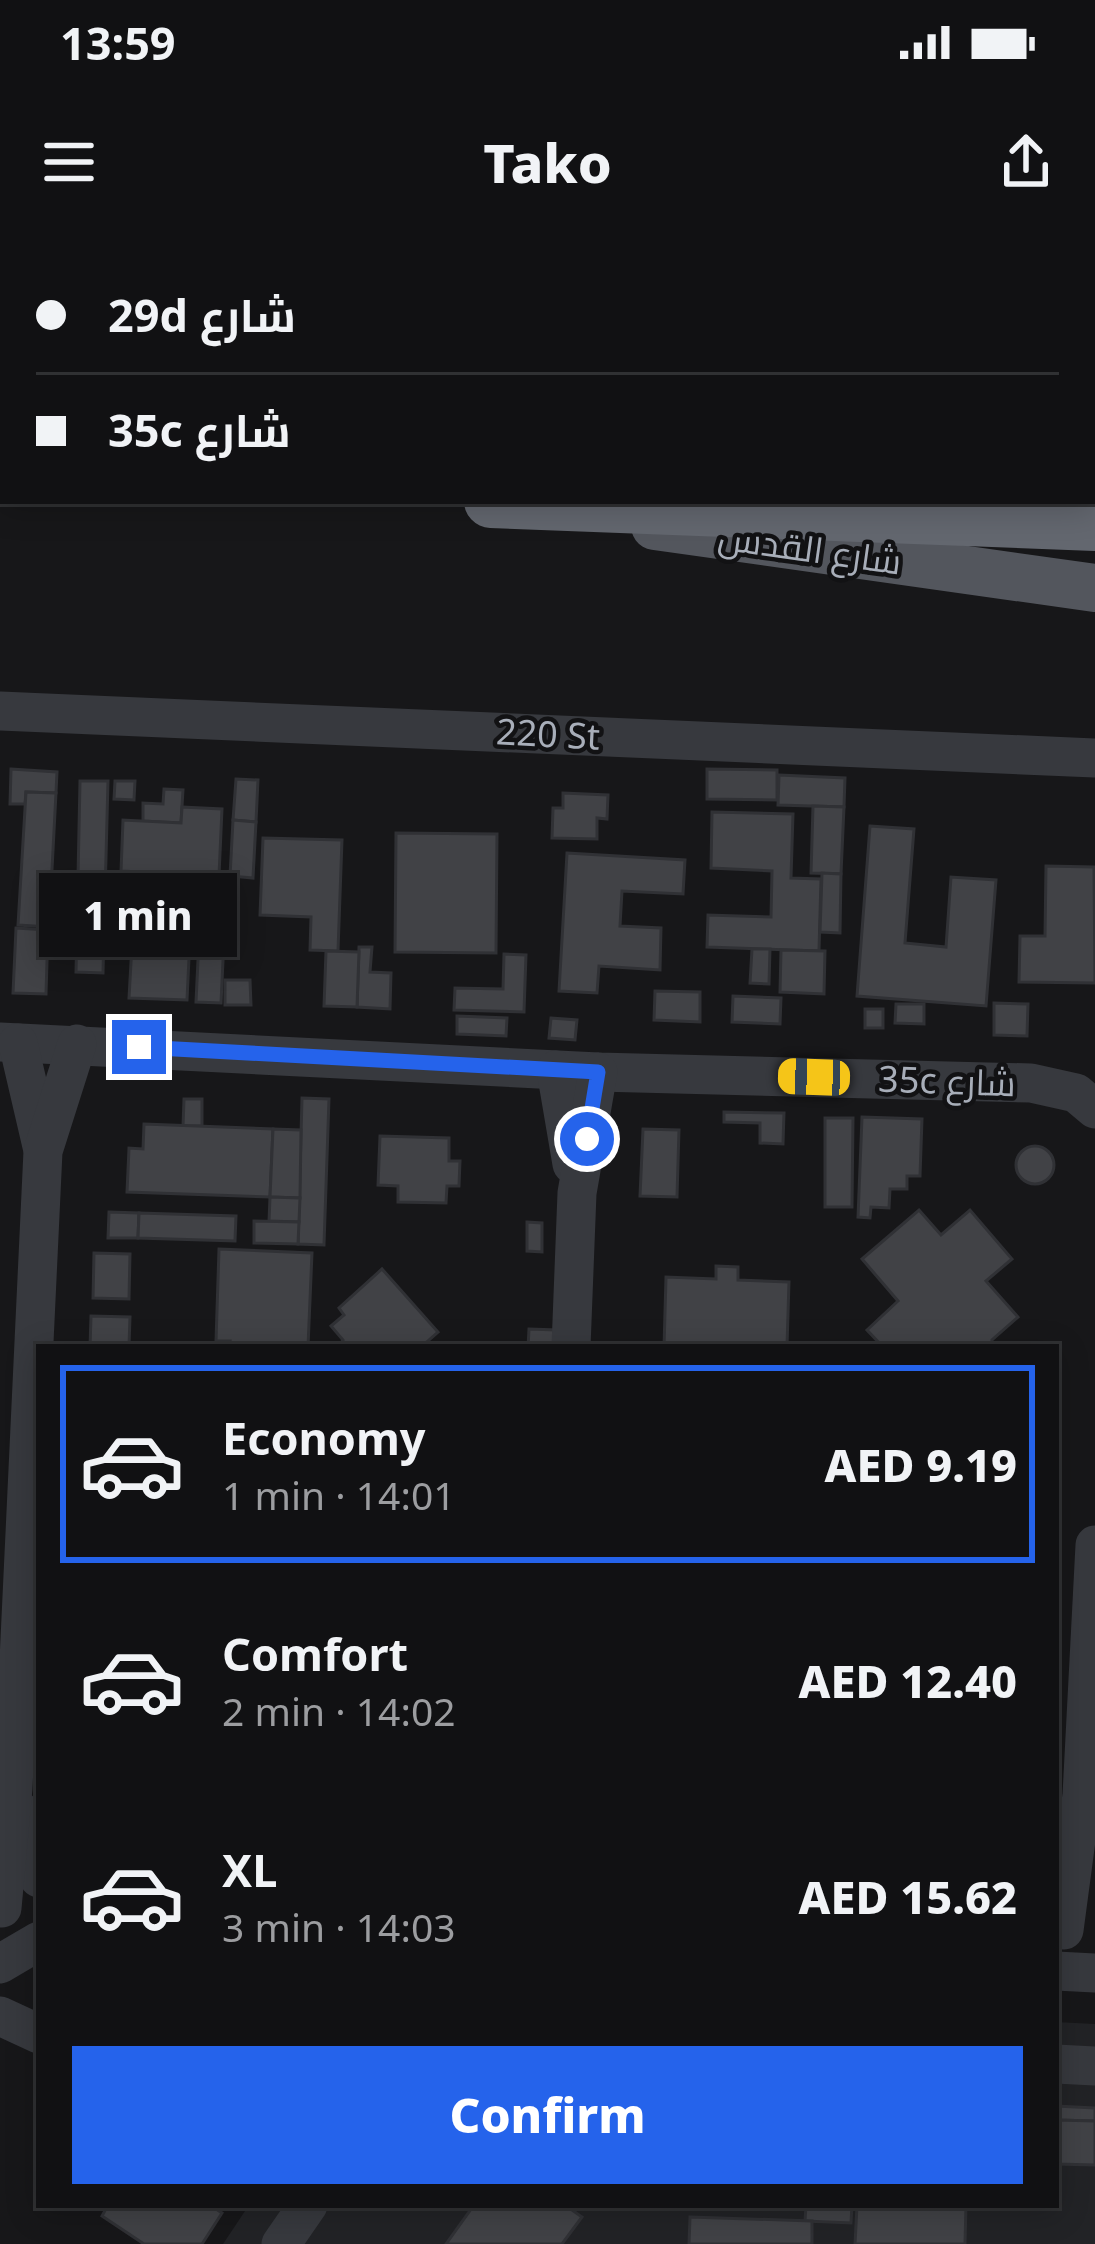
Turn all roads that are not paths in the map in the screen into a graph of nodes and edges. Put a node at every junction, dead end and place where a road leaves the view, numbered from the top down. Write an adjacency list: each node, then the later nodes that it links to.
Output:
1 (521, 504): 4 (main road, شارع القدس)
2 (577, 504): 3 (highway)
3 (1095, 524)
4 (1095, 588)
5 (0, 711): 6 (street, 220 St)
6 (1095, 758)
7 (9, 1043): 8 (street, 35c شارع); 12 (street)
8 (77, 1044): 9 (street, 35c شارع); 12 (street)
9 (556, 1070): 10 (street, 35c شارع); 13 (street)
10 (598, 1072): 11 (street, 35c شارع); 13 (street)
11 (1095, 1109)
12 (43, 1151): 16 (street)
13 (578, 1193): 14 (street)
14 (571, 1344)
15 (1095, 1545): 19 (street)
16 (13, 1788): 17 (street); 18 (street)
17 (36, 1868)
18 (14, 1904)
19 (1077, 1930)
20 (36, 1943): 21 (street)
21 (0, 1964)
22 (1059, 1971): 23 (street)
23 (1095, 1973)
24 (0, 2015): 25 (street)
25 (36, 2033)
26 (1059, 2064): 27 (street)
27 (1095, 2066)
28 (306, 2208): 29 (street)
29 (280, 2244)

